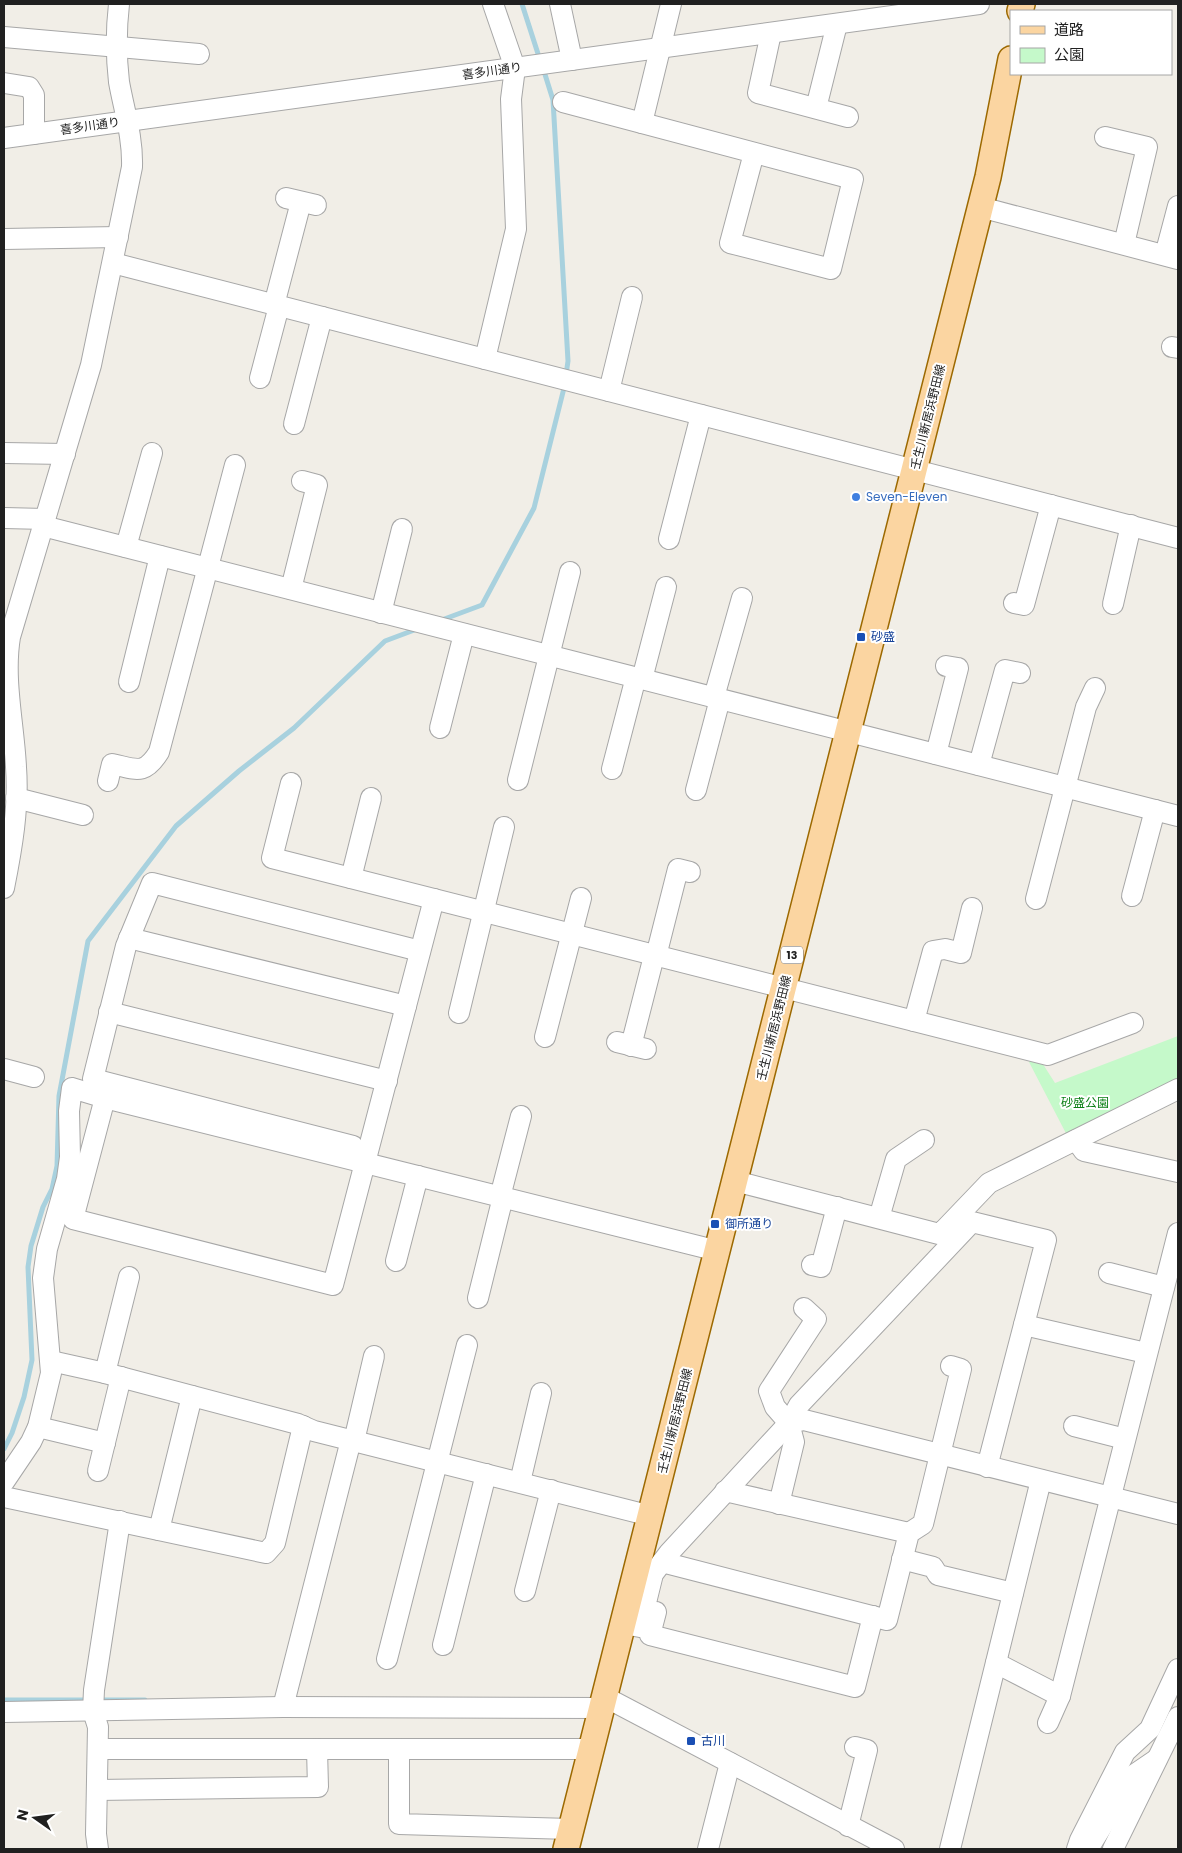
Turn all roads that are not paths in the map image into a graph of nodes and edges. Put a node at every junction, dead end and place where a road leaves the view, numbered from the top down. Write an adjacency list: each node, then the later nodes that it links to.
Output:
1 (119, 4): 9 (street)
2 (493, 4): 14 (street)
3 (560, 4): 12 (street)
4 (671, 4): 10 (street)
5 (979, 4): 6 (street, 喜多川通り)
6 (837, 24): 7 (street, 喜多川通り); 17 (street)
7 (771, 32): 10 (street, 喜多川通り); 17 (street)
8 (4, 37): 9 (street)
9 (116, 47): 11 (street); 19 (street)
10 (662, 48): 12 (street, 喜多川通り); 20 (street)
11 (198, 54)
12 (572, 60): 14 (street, 喜多川通り)
13 (1010, 64): 27 (main road, 壬生川新居浜野田線 / 13)
14 (515, 68): 19 (street, 喜多川通り); 36 (street)
15 (4, 83): 21 (street)
16 (563, 102): 20 (street)
17 (816, 108): 18 (street)
18 (848, 117)
19 (128, 121): 21 (street, 喜多川通り); 28 (street)
20 (642, 123): 24 (street)
21 (34, 134): 23 (street, 喜多川通り)
22 (1105, 137): 30 (street)
23 (4, 138)
24 (754, 153): 24 (street)
25 (301, 202): 34 (street)
26 (1178, 206): 31 (street)
27 (980, 207): 30 (street); 45 (main road, 壬生川新居浜野田線 / 13)
28 (118, 237): 29 (street); 32 (street)
29 (4, 239)
30 (1124, 244): 31 (street)
31 (1172, 257)
32 (113, 263): 34 (street); 43 (street)
33 (632, 297): 38 (street)
34 (276, 305): 35 (street); 37 (street)
35 (322, 317): 36 (street); 40 (street)
36 (485, 359): 38 (street)
37 (260, 378)
38 (609, 391): 39 (street)
39 (701, 415): 45 (street); 53 (street)
40 (294, 424)
41 (4, 453): 43 (street)
42 (152, 453): 54 (street)
43 (65, 454): 49 (street)
44 (235, 465): 56 (street)
45 (915, 470): 47 (street); 75 (main road, 壬生川新居浜野田線 / 13)
46 (302, 481): 59 (street)
47 (1051, 505): 50 (street); 61 (street)
48 (4, 518): 49 (street)
49 (44, 522): 54 (street); 65 (street)
50 (1131, 525): 52 (street); 62 (street)
51 (402, 529): 63 (street)
52 (1178, 538)
53 (669, 539)
54 (126, 547): 55 (street)
55 (160, 556): 56 (street); 70 (street)
56 (208, 568): 59 (street); 80 (street)
57 (570, 572): 66 (street)
58 (666, 587): 69 (street)
59 (291, 589): 63 (street)
60 (742, 598): 72 (street)
61 (1014, 603)
62 (1112, 604)
63 (381, 612): 64 (street)
64 (464, 634): 66 (street); 74 (street)
65 (7, 637): 73 (street)
66 (550, 656): 69 (street); 79 (street)
67 (946, 666): 76 (street)
68 (1020, 673): 77 (street)
69 (639, 678): 72 (street); 78 (street)
70 (130, 682)
71 (1095, 688): 82 (street)
72 (717, 698): 75 (street); 83 (street)
73 (8, 708): 84 (street)
74 (440, 728)
75 (849, 732): 76 (street); 103 (main road, 壬生川新居浜野田線 / 13)
76 (936, 754): 77 (street)
77 (979, 765): 82 (street)
78 (612, 769)
79 (518, 780)
80 (108, 781)
81 (291, 782): 91 (street)
82 (1065, 787): 86 (street); 96 (street)
83 (696, 790)
84 (16, 798): 87 (street); 92 (street)
85 (371, 798): 91 (street)
86 (1155, 810): 88 (street); 93 (street)
87 (83, 815)
88 (1178, 816)
89 (504, 827): 98 (street)
90 (690, 872): 102 (street)
91 (351, 878): 95 (street)
92 (4, 888)
93 (1132, 896)
94 (580, 898): 99 (street)
95 (434, 899): 98 (street); 101 (street)
96 (1036, 899)
97 (972, 908): 107 (street)
98 (484, 912): 99 (street); 106 (street)
99 (571, 934): 102 (street); 109 (street)
100 (129, 938): 101 (street); 104 (street); 105 (street)
101 (420, 951): 104 (street)
102 (655, 956): 103 (street); 110 (street)
103 (784, 989): 107 (street); 123 (main road, 壬生川新居浜野田線 / 13)
104 (406, 1006): 113 (street)
105 (110, 1012): 113 (street); 116 (street)
106 (459, 1013)
107 (914, 1021): 108 (street)
108 (1133, 1023)
109 (545, 1037)
110 (631, 1046)
111 (4, 1069): 112 (street)
112 (34, 1077)
113 (387, 1081): 120 (street)
114 (1178, 1089): 119 (street)
115 (105, 1098): 116 (street); 120 (street); 141 (street)
116 (139, 1099): 120 (street)
117 (521, 1116): 124 (street)
118 (924, 1140): 126 (street)
119 (1079, 1145): 121 (street); 128 (street)
120 (368, 1157): 122 (street)
121 (1178, 1172)
122 (418, 1176): 124 (street); 130 (street)
123 (735, 1181): 125 (street); 129 (main road, 壬生川新居浜野田線 / 13)
124 (502, 1197): 129 (street); 135 (street)
125 (836, 1207): 126 (street); 131 (street)
126 (880, 1218): 128 (street)
127 (1178, 1233): 134 (street)
128 (949, 1235): 137 (street); 146 (street)
129 (718, 1251): 167 (main road, 壬生川新居浜野田線 / 13)
130 (396, 1261)
131 (812, 1265)
132 (1109, 1274): 134 (street)
133 (129, 1278): 143 (street)
134 (1164, 1287): 139 (street)
135 (478, 1298)
136 (804, 1308): 146 (street)
137 (1024, 1325): 139 (street); 155 (street)
138 (467, 1344): 154 (street)
139 (1146, 1353): 150 (street)
140 (374, 1356): 151 (street)
141 (51, 1361): 143 (street); 149 (street)
142 (951, 1366): 153 (street)
143 (113, 1375): 145 (street); 152 (street)
144 (541, 1393): 160 (street)
145 (192, 1396): 147 (street); 169 (street)
146 (789, 1423): 153 (street); 162 (street); 165 (street)
147 (303, 1426): 151 (street); 169 (street)
148 (1074, 1426): 150 (street)
149 (38, 1427): 152 (street); 159 (street)
150 (1125, 1439): 164 (street)
151 (353, 1440): 154 (street); 183 (street)
152 (105, 1443): 156 (street)
153 (939, 1454): 155 (street); 170 (street)
154 (437, 1462): 157 (street); 178 (street)
155 (987, 1467): 158 (street)
156 (98, 1471)
157 (486, 1474): 160 (street); 177 (street)
158 (1041, 1480): 164 (street); 174 (street)
159 (4, 1482)
160 (520, 1482): 161 (street)
161 (550, 1490): 167 (street); 173 (street)
162 (725, 1491): 165 (street); 172 (street)
163 (4, 1497): 168 (street)
164 (1110, 1497): 166 (street); 181 (street)
165 (779, 1504): 170 (street)
166 (1178, 1514)
167 (651, 1516): 176 (main road, 壬生川新居浜野田線 / 13)
168 (120, 1520): 169 (street); 184 (street)
169 (159, 1530)
170 (909, 1533): 171 (street)
171 (902, 1559): 174 (street); 175 (street)
172 (664, 1563): 175 (street); 175 (street); 176 (street)
173 (526, 1591)
174 (1013, 1593): 179 (street)
175 (873, 1616)
176 (624, 1624): 182 (main road, 壬生川新居浜野田線 / 13)
177 (443, 1644)
178 (387, 1659)
179 (996, 1663): 181 (street); 201 (street)
180 (1178, 1669): 202 (street)
181 (1060, 1696): 187 (street)
182 (604, 1702): 183 (street); 189 (main road, 壬生川新居浜野田線 / 13); 194 (street)
183 (282, 1707): 184 (street)
184 (93, 1711): 185 (street); 190 (street)
185 (4, 1712)
186 (1178, 1717): 193 (street)
187 (1048, 1723)
188 (855, 1747): 196 (street)
189 (592, 1748): 192 (street); 197 (main road, 壬生川新居浜野田線 / 13)
190 (98, 1749): 191 (street); 195 (street)
191 (317, 1749): 192 (street); 195 (street)
192 (399, 1749): 197 (street)
193 (1158, 1758): 203 (street); 204 (street)
194 (730, 1763): 196 (street); 199 (street)
195 (97, 1790): 198 (street)
196 (848, 1826): 200 (street)
197 (568, 1839)
198 (98, 1849)
199 (708, 1849)
200 (894, 1849)
201 (950, 1849)
202 (1077, 1849)
203 (1088, 1849)
204 (1113, 1849)

